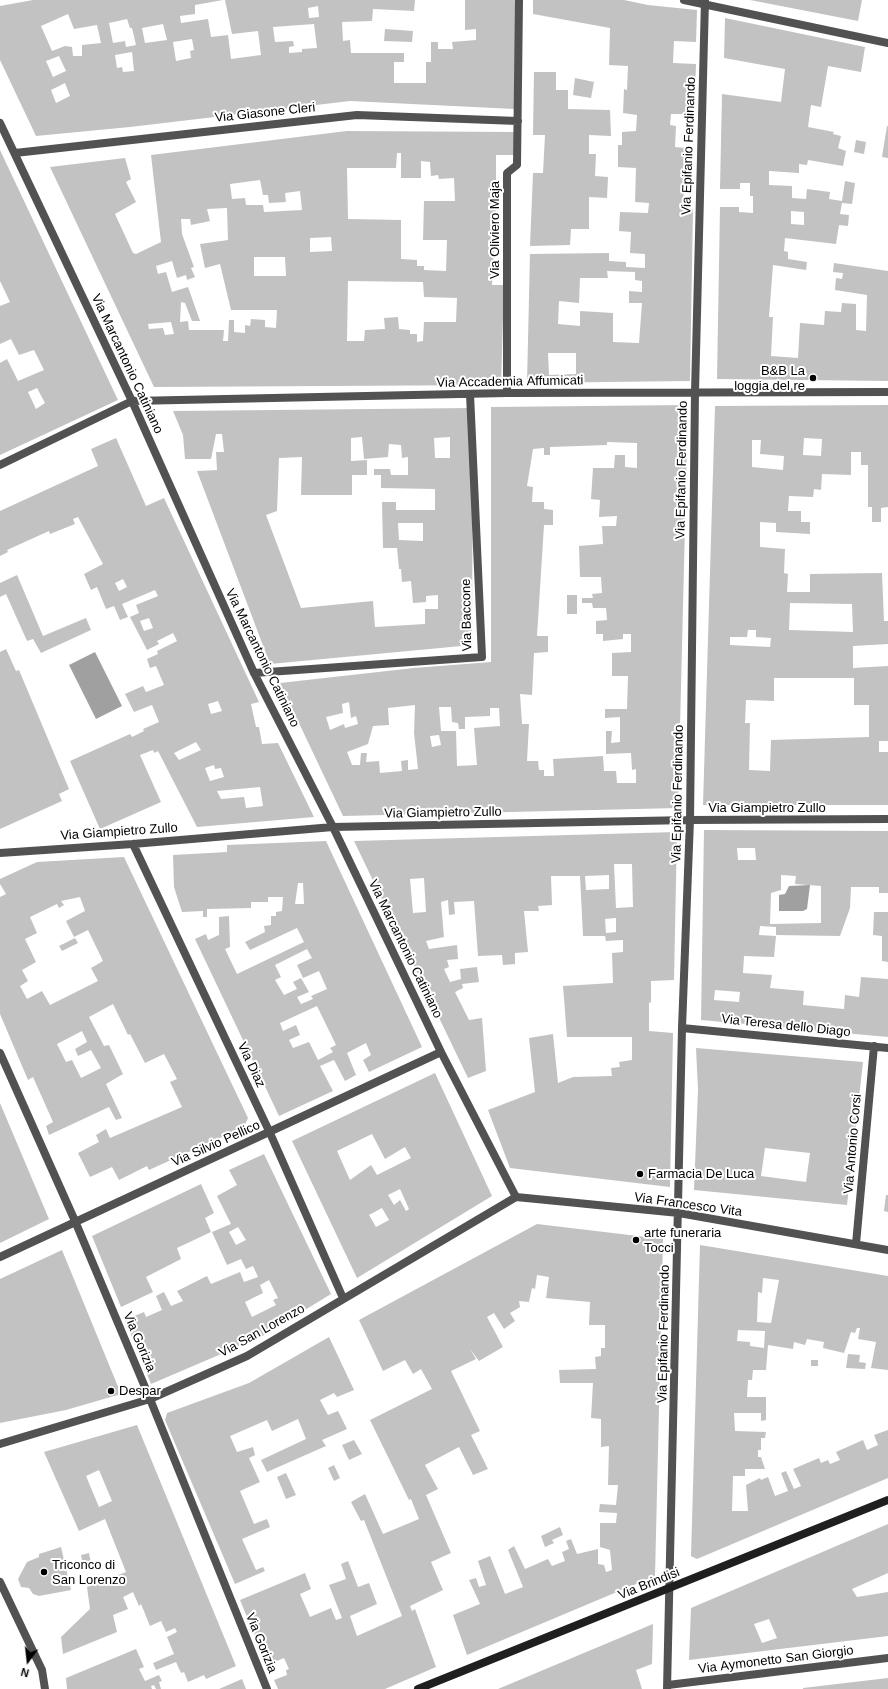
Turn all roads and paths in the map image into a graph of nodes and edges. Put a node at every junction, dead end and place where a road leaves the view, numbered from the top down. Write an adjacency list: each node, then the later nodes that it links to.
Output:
1 (519, 0): 5 (street, Via Oliviero Maja)
2 (684, 0): 3 (street)
3 (705, 2): 4 (street); 8 (street, Via Epifanio Ferdinando)
4 (888, 43)
5 (518, 121): 7 (street, Via Giasone Cleri); 10 (street, Via Oliviero Maja)
6 (0, 123): 7 (street, Via Marcantonio Catiniano)
7 (15, 153): 12 (street, Via Marcantonio Catiniano)
8 (695, 392): 9 (street, Via Accademia Affumicati); 10 (street, Via Accademia Affumicati); 16 (street, Via Epifanio Ferdinando)
9 (888, 392)
10 (507, 393): 11 (street, Via Accademia Affumicati)
11 (470, 394): 12 (street, Via Accademia Affumicati); 14 (street, Via Baccone)
12 (132, 401): 13 (street); 14 (street, Via Marcantonio Catiniano)
13 (0, 465)
14 (254, 673): 17 (street, Via Marcantonio Catiniano)
15 (888, 819): 16 (street, Via Giampietro Zullo)
16 (690, 820): 17 (street, Via Giampietro Zullo); 20 (street, Via Epifanio Ferdinando)
17 (333, 827): 18 (street, Via Giampietro Zullo); 23 (street, Via Marcantonio Catiniano)
18 (133, 844): 19 (street, Via Giampietro Zullo); 25 (street, Via Diaz)
19 (0, 853)
20 (682, 1028): 21 (street, Via Teresa dello Diago); 27 (street, Via Epifanio Ferdinando)
21 (874, 1046): 22 (street, Via Teresa dello Diago); 29 (street, Via Antonio Corsi)
22 (888, 1048)
23 (441, 1052): 25 (street, Via Silvio Pellico); 26 (street, Via Marcantonio Catiniano)
24 (0, 1053): 28 (street, Via Gorizia)
25 (270, 1133): 28 (street, Via Silvio Pellico); 32 (street, Via Diaz)
26 (516, 1197): 27 (street, Via Francesco Vita); 32 (street, Via San Lorenzo)
27 (679, 1213): 29 (street, Via Francesco Vita); 37 (street, Via Epifanio Ferdinando)
28 (75, 1221): 31 (street, Via Silvio Pellico); 33 (street, Via Gorizia)
29 (856, 1244): 30 (street, Via Francesco Vita)
30 (888, 1250)
31 (0, 1257)
32 (343, 1298): 33 (street, Via San Lorenzo)
33 (150, 1399): 34 (street, Via San Lorenzo); 41 (street, Via Gorizia)
34 (0, 1444)
35 (888, 1500): 37 (main road, Via Brindisi)
36 (0, 1582): 40 (street)
37 (670, 1589): 39 (street, Via Epifanio Ferdinando); 42 (main road, Via Brindisi)
38 (888, 1658): 39 (street, Via Aymonetto San Giorgio)
39 (668, 1687)
40 (44, 1689)
41 (267, 1689)
42 (418, 1689)

